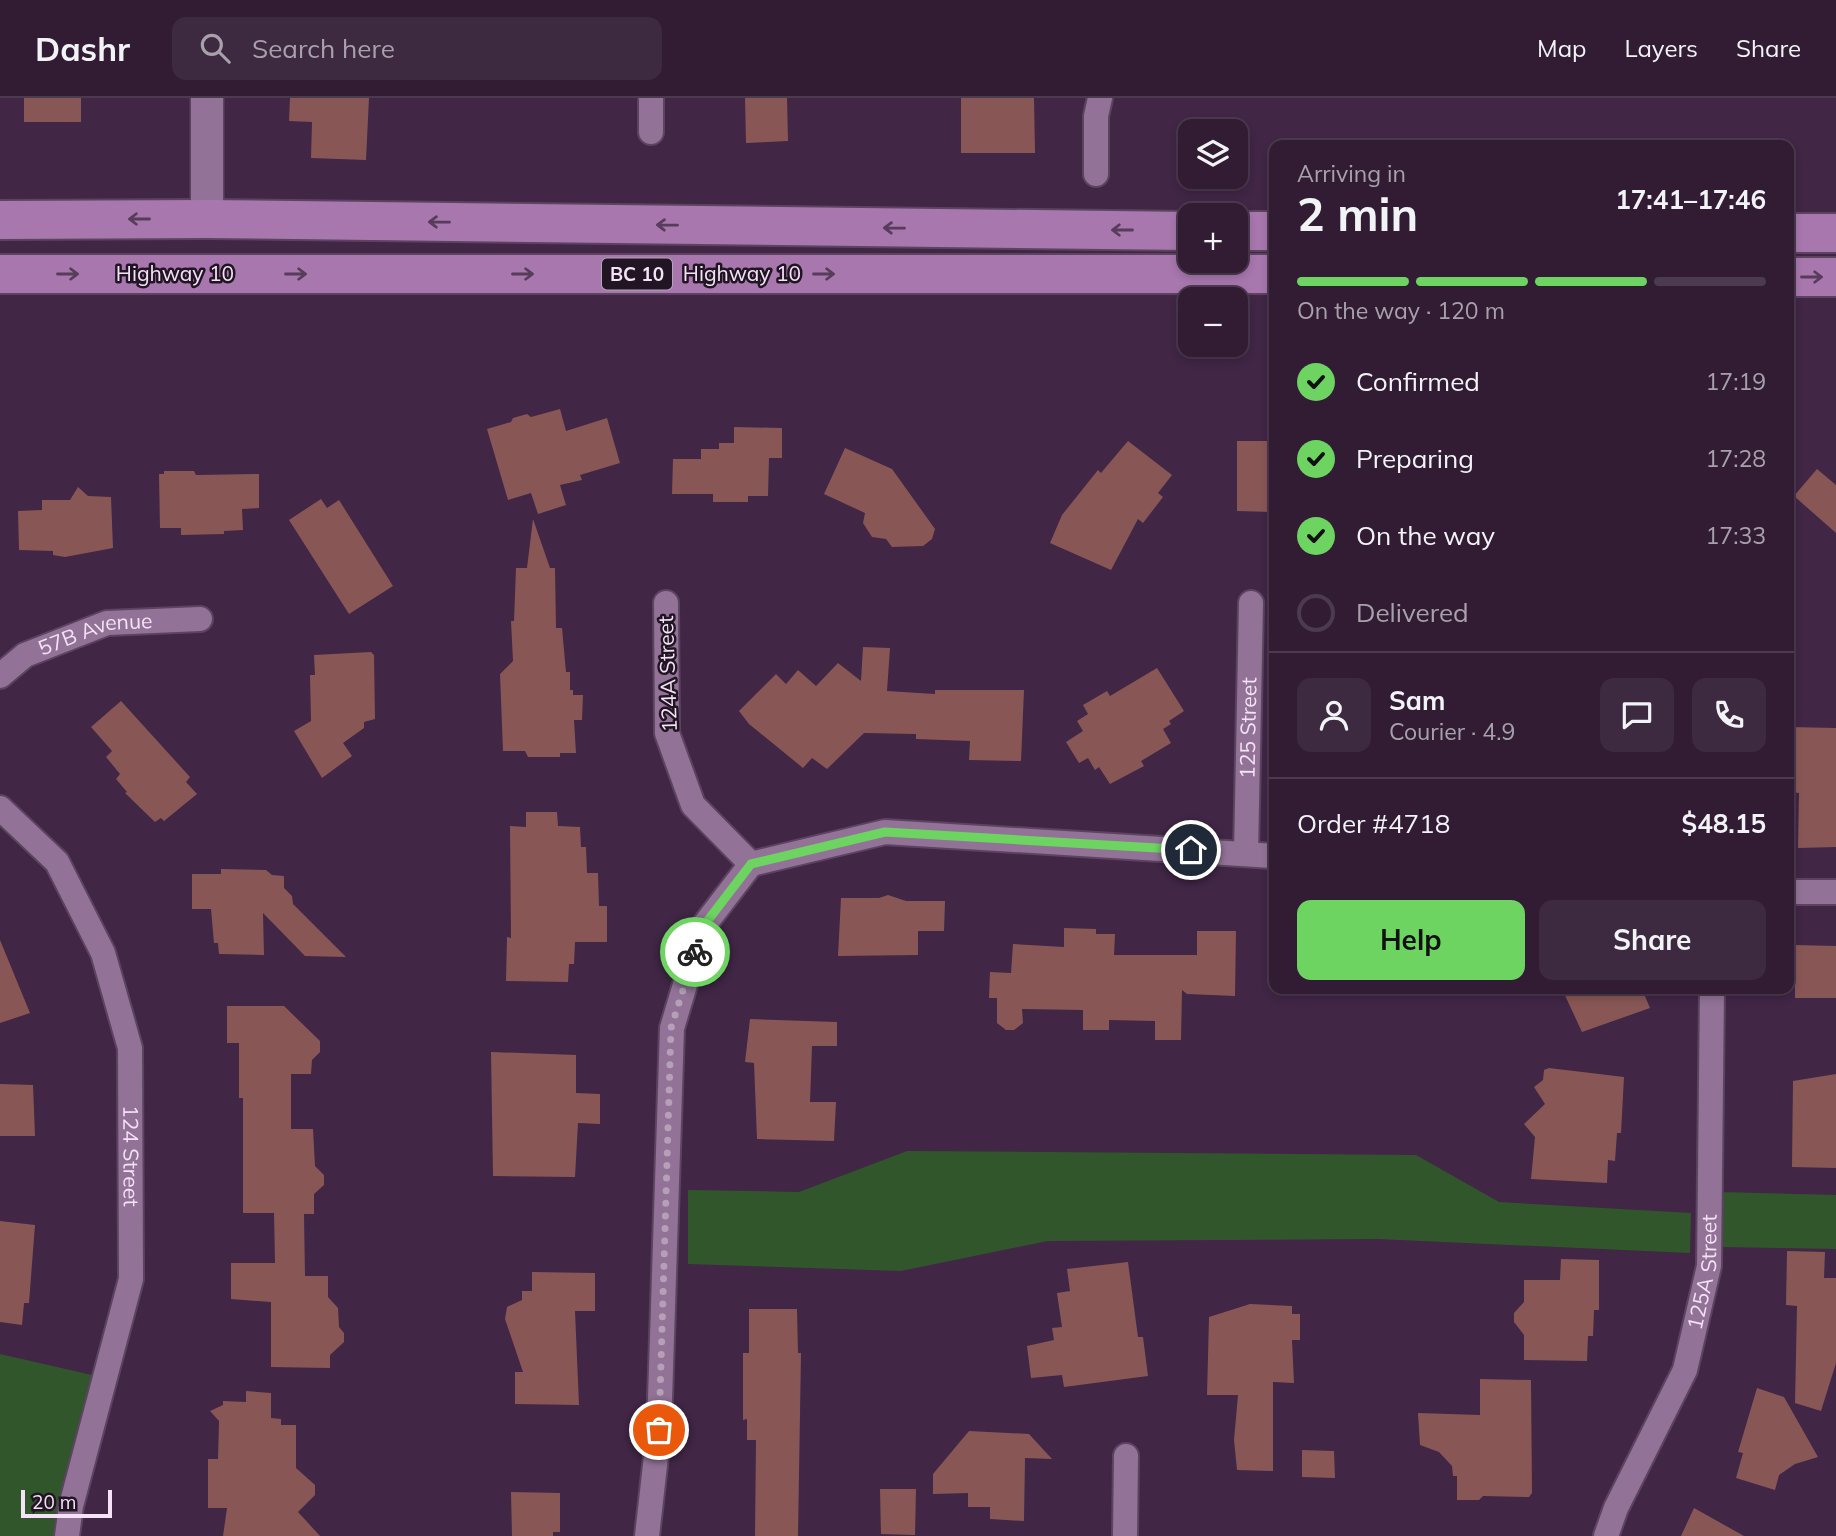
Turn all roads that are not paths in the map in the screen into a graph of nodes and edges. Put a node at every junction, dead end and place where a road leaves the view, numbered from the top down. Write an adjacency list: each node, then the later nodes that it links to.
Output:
1 (207, 98): 6 (street)
2 (651, 98): 4 (street)
3 (1100, 98): 5 (street)
4 (651, 132)
5 (1097, 174)
6 (207, 219): 7 (highway, one-way to 7); 8 (highway, one-way to 6); 13 (highway)
7 (0, 220)
8 (1178, 231)
9 (1248, 231): 10 (highway)
10 (1269, 231)
11 (1794, 233): 12 (highway)
12 (1836, 233)
13 (0, 249)
14 (0, 274): 15 (highway, Highway 10 / BC 10, one-way to 15)
15 (1269, 274)
16 (1794, 277): 17 (highway, one-way to 17)
17 (1836, 277)
18 (666, 603): 25 (street, 124A Street)
19 (1251, 603): 23 (street, 125 Street)
20 (200, 619): 21 (street, 57B Avenue)
21 (0, 676)
22 (0, 808): 30 (street, 124 Street)
23 (1246, 853): 24 (street); 25 (street)
24 (1269, 855)
25 (751, 864): 31 (street)
26 (1794, 892): 27 (street)
27 (1836, 892)
28 (1712, 994): 33 (street, 125A Street)
29 (1126, 1456): 32 (street)
30 (67, 1536)
31 (647, 1536)
32 (1125, 1536)
33 (1606, 1536)

